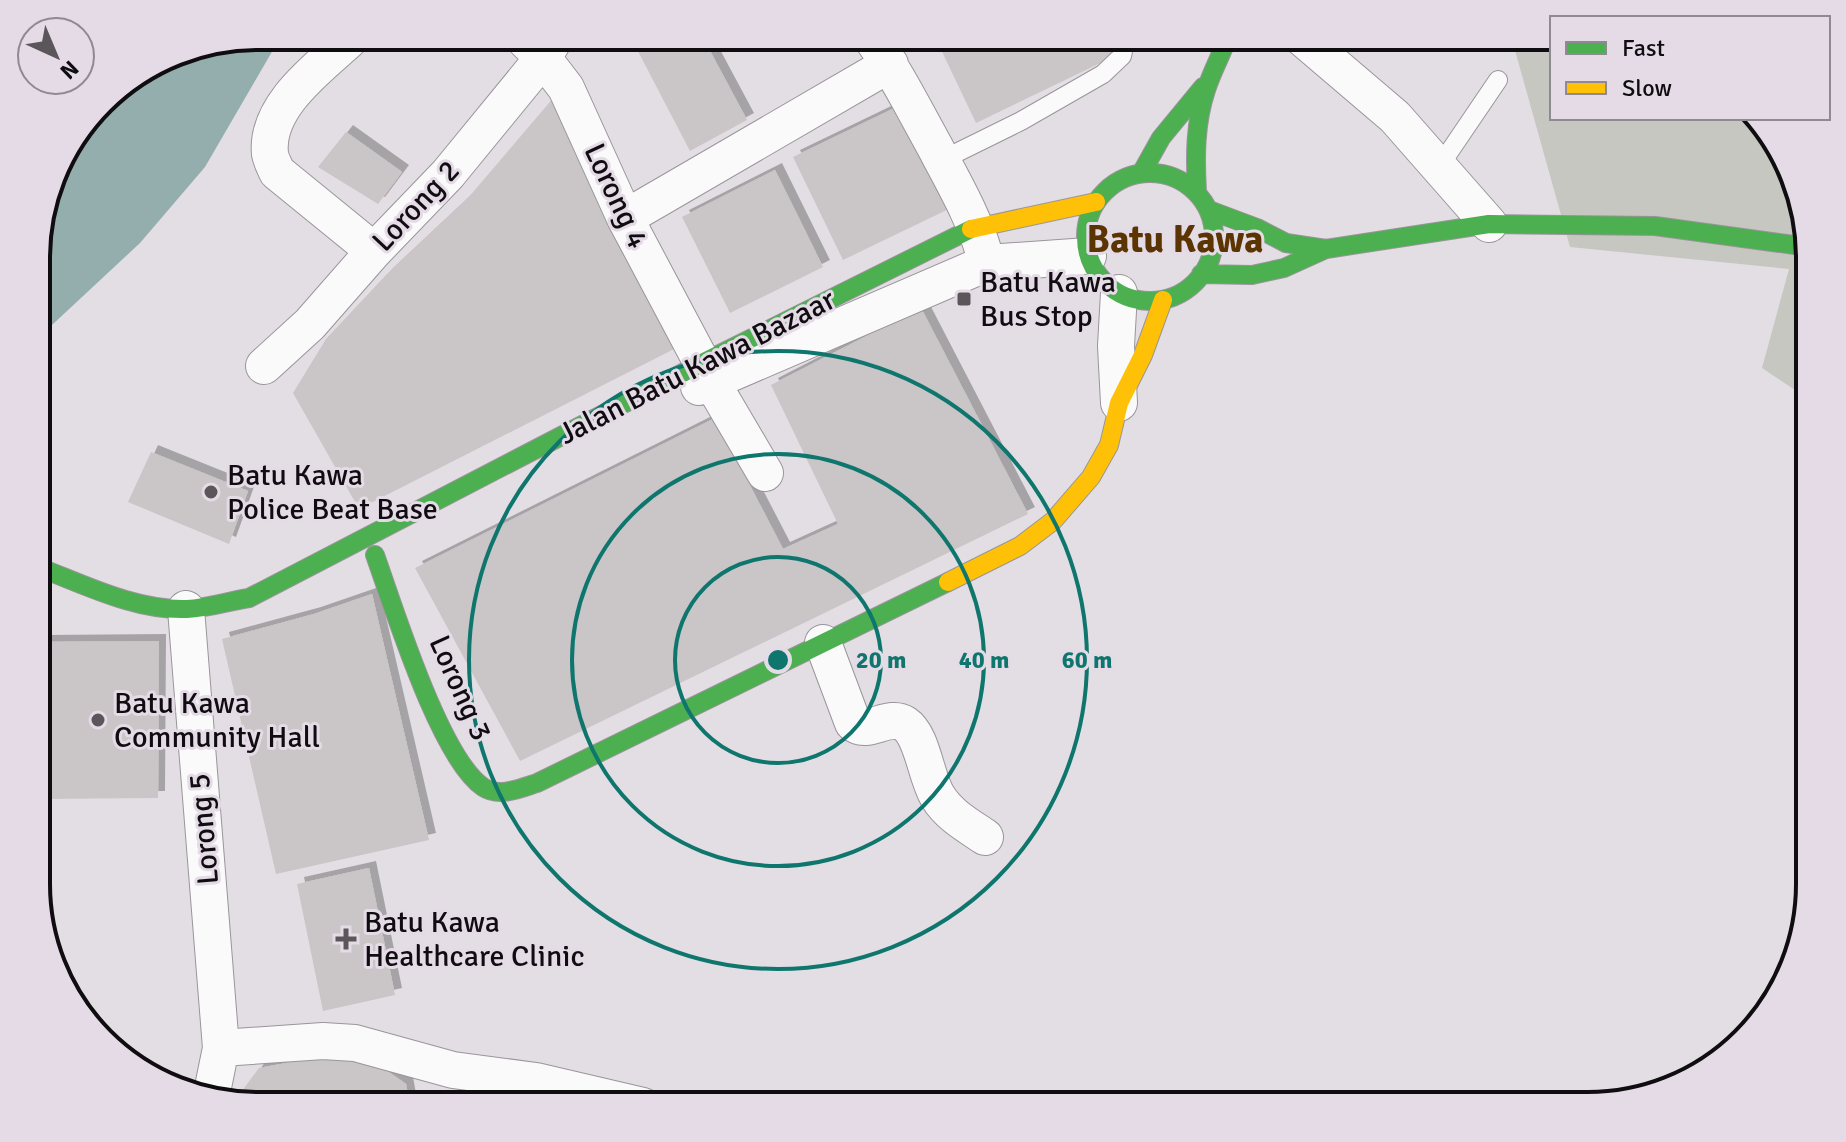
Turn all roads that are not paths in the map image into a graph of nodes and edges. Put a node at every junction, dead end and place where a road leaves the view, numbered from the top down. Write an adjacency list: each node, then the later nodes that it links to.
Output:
1 (338, 50): 21 (street)
2 (535, 50): 21 (street, Lorong 2)
3 (544, 50): 16 (street, Lorong 4)
4 (880, 50): 10 (street); 16 (street)
5 (1123, 50): 10 (lane)
6 (1222, 50): 8 (street)
7 (1316, 50): 11 (street)
8 (1209, 79): 12 (street); 13 (street)
9 (1498, 80): 11 (lane)
10 (942, 160): 18 (street)
11 (1439, 167): 17 (street)
12 (1142, 172): 13 (street); 14 (street)
13 (1197, 192): 15 (street)
14 (1096, 202): 18 (street, Jalan Batu Kawa Bazaar); 22 (street)
15 (1209, 210): 20 (street); 24 (street)
16 (625, 218): 28 (street, Lorong 4)
17 (1489, 224): 19 (street); 20 (street)
18 (976, 226): 23 (street); 28 (street, Jalan Batu Kawa Bazaar)
19 (1796, 245)
20 (1326, 249): 24 (street)
21 (374, 251): 27 (street, Lorong 2)
22 (1088, 256): 23 (street, Jalan Batu Kawa Bazaar); 25 (street)
23 (987, 263): 28 (street, Jalan Batu Kawa Bazaar)
24 (1201, 274): 26 (street)
25 (1119, 293): 26 (street); 29 (street)
26 (1163, 300): 29 (street, Lorong 3)
27 (264, 366)
28 (706, 372): 30 (street, Lorong 4); 31 (street, Jalan Batu Kawa Bazaar); 32 (street, Jalan Batu Kawa Bazaar)
29 (1119, 403): 35 (street, Lorong 3)
30 (765, 473)
31 (375, 555): 32 (street, Jalan Batu Kawa Bazaar); 35 (street, Lorong 3)
32 (312, 567): 34 (street, Jalan Batu Kawa Bazaar)
33 (50, 571): 34 (street, Jalan Batu Kawa Bazaar)
34 (186, 609): 37 (street, Lorong 5)
35 (823, 643): 36 (street)
36 (985, 837)
37 (221, 1048): 38 (street, Lorong 5); 39 (street)
38 (213, 1087)
39 (583, 1092)

